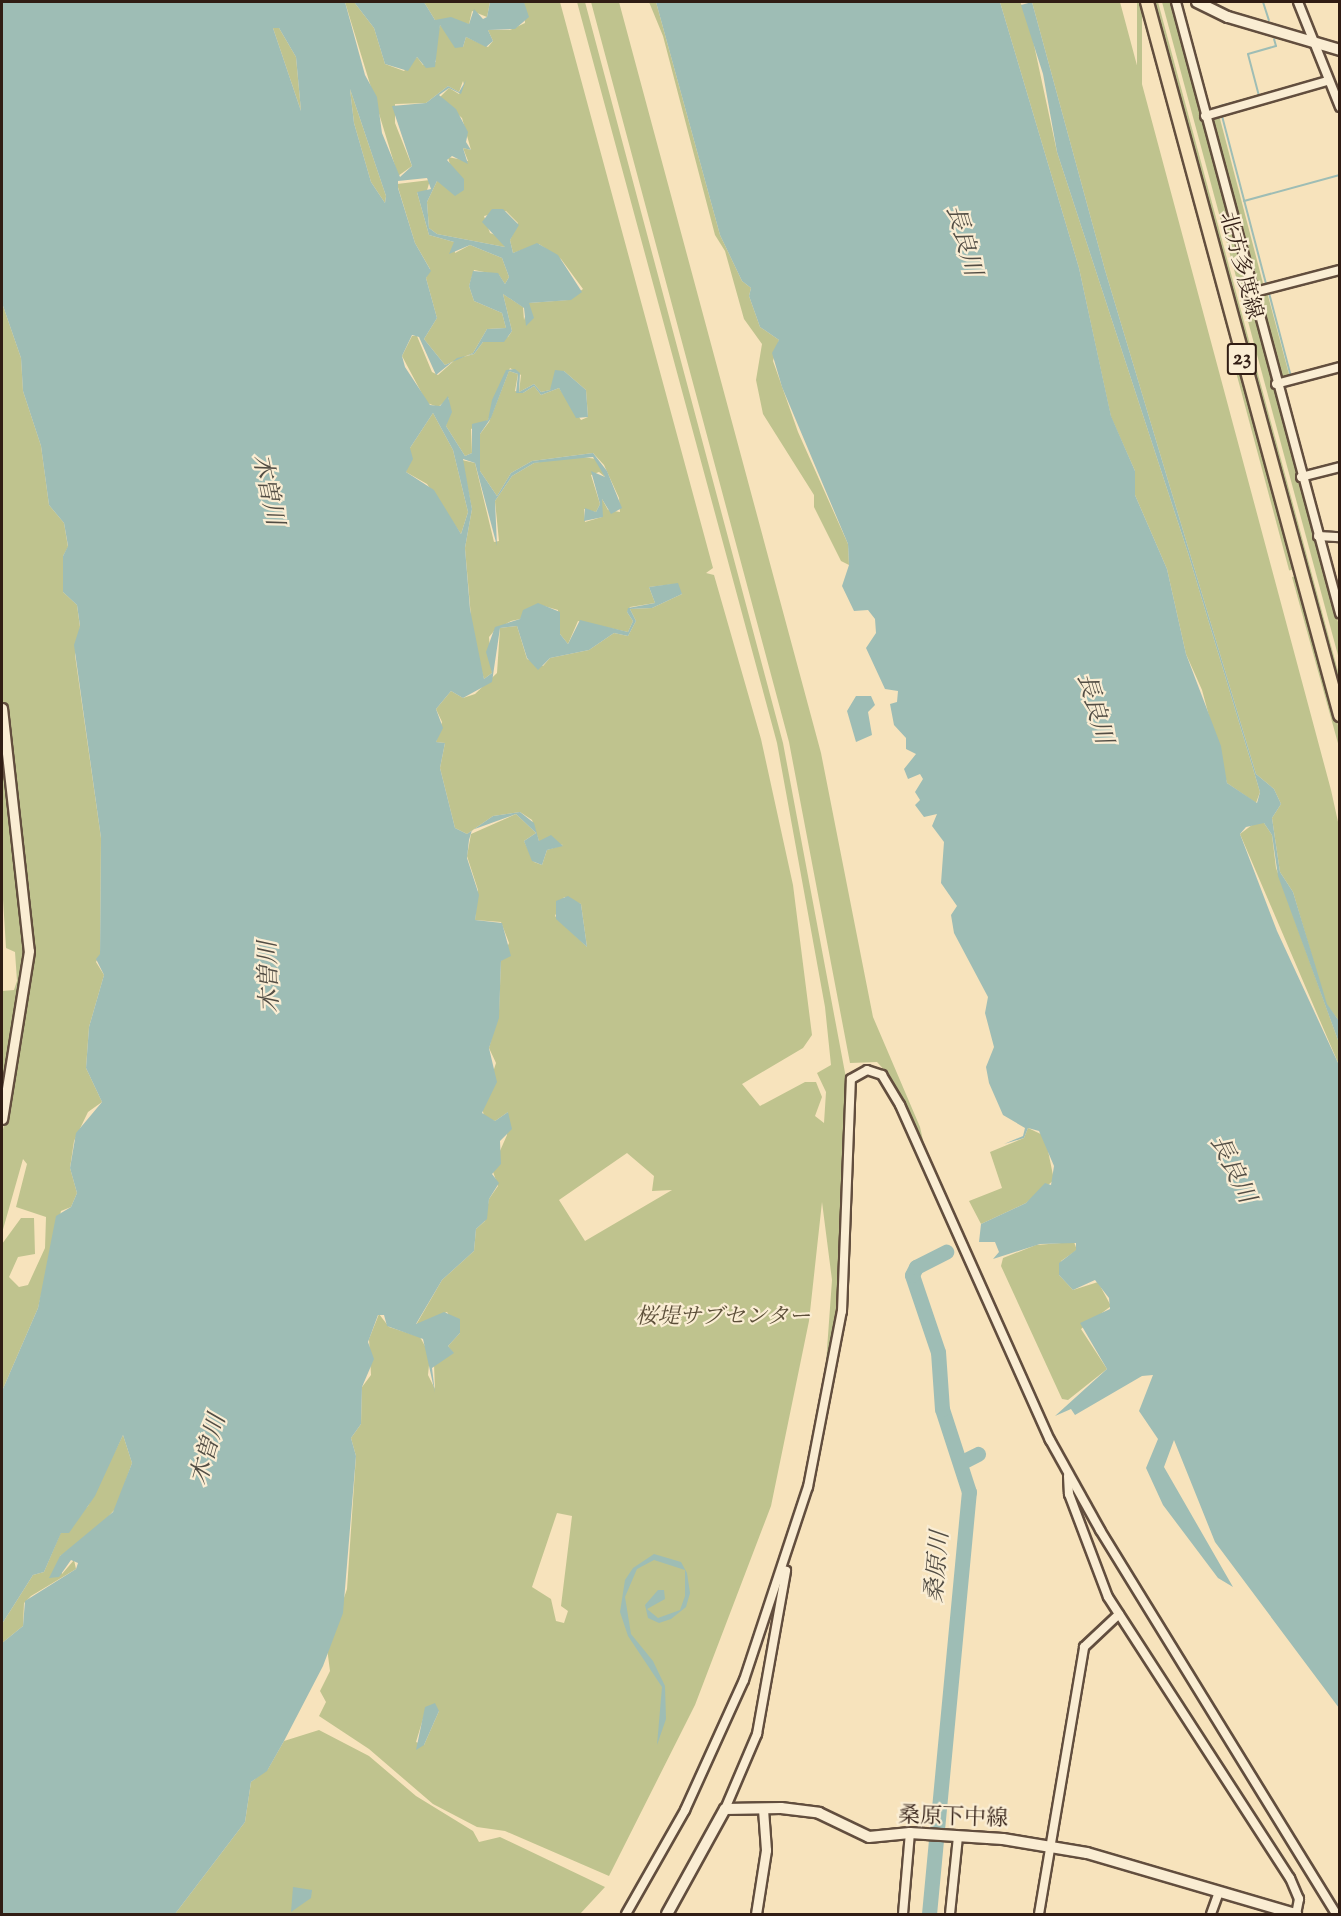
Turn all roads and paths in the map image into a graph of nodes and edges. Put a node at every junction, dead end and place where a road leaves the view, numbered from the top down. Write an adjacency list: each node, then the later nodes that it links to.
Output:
1 (1147, 2): 20 (main road, 北方多度線 / 23)
2 (1176, 2): 9 (street)
3 (1197, 2): 5 (main road)
4 (1298, 2): 5 (street)
5 (1310, 42): 6 (main road); 7 (street)
6 (1340, 50)
7 (1327, 81): 8 (street); 9 (street)
8 (1340, 107)
9 (1205, 116): 11 (street)
10 (1340, 270): 11 (street)
11 (1251, 294): 13 (street)
12 (1340, 367): 13 (street)
13 (1276, 384): 15 (street)
14 (1340, 467): 15 (street)
15 (1301, 477): 16 (street)
16 (1318, 536): 17 (street); 18 (street)
17 (1340, 537)
18 (1340, 613)
19 (2, 708): 21 (street)
20 (1340, 716)
21 (2, 1119)
22 (1068, 1472): 23 (street); 24 (street); 39 (street)
23 (787, 1560): 25 (street); 31 (street)
24 (1119, 1614): 29 (street); 38 (street)
25 (725, 1809): 26 (main road, 桑原下中線); 32 (main road)
26 (763, 1809): 27 (main road, 桑原下中線); 33 (street)
27 (913, 1834): 28 (main road, 桑原下中線); 34 (street)
28 (955, 1836): 29 (main road, 桑原下中線); 35 (street)
29 (1050, 1846): 30 (main road, 桑原下中線); 36 (street)
30 (1218, 1895): 37 (street); 38 (main road, 桑原下中線)
31 (626, 1914)
32 (667, 1914)
33 (756, 1914)
34 (903, 1914)
35 (950, 1914)
36 (1039, 1914)
37 (1210, 1914)
38 (1297, 1914)
39 (1336, 1914)

